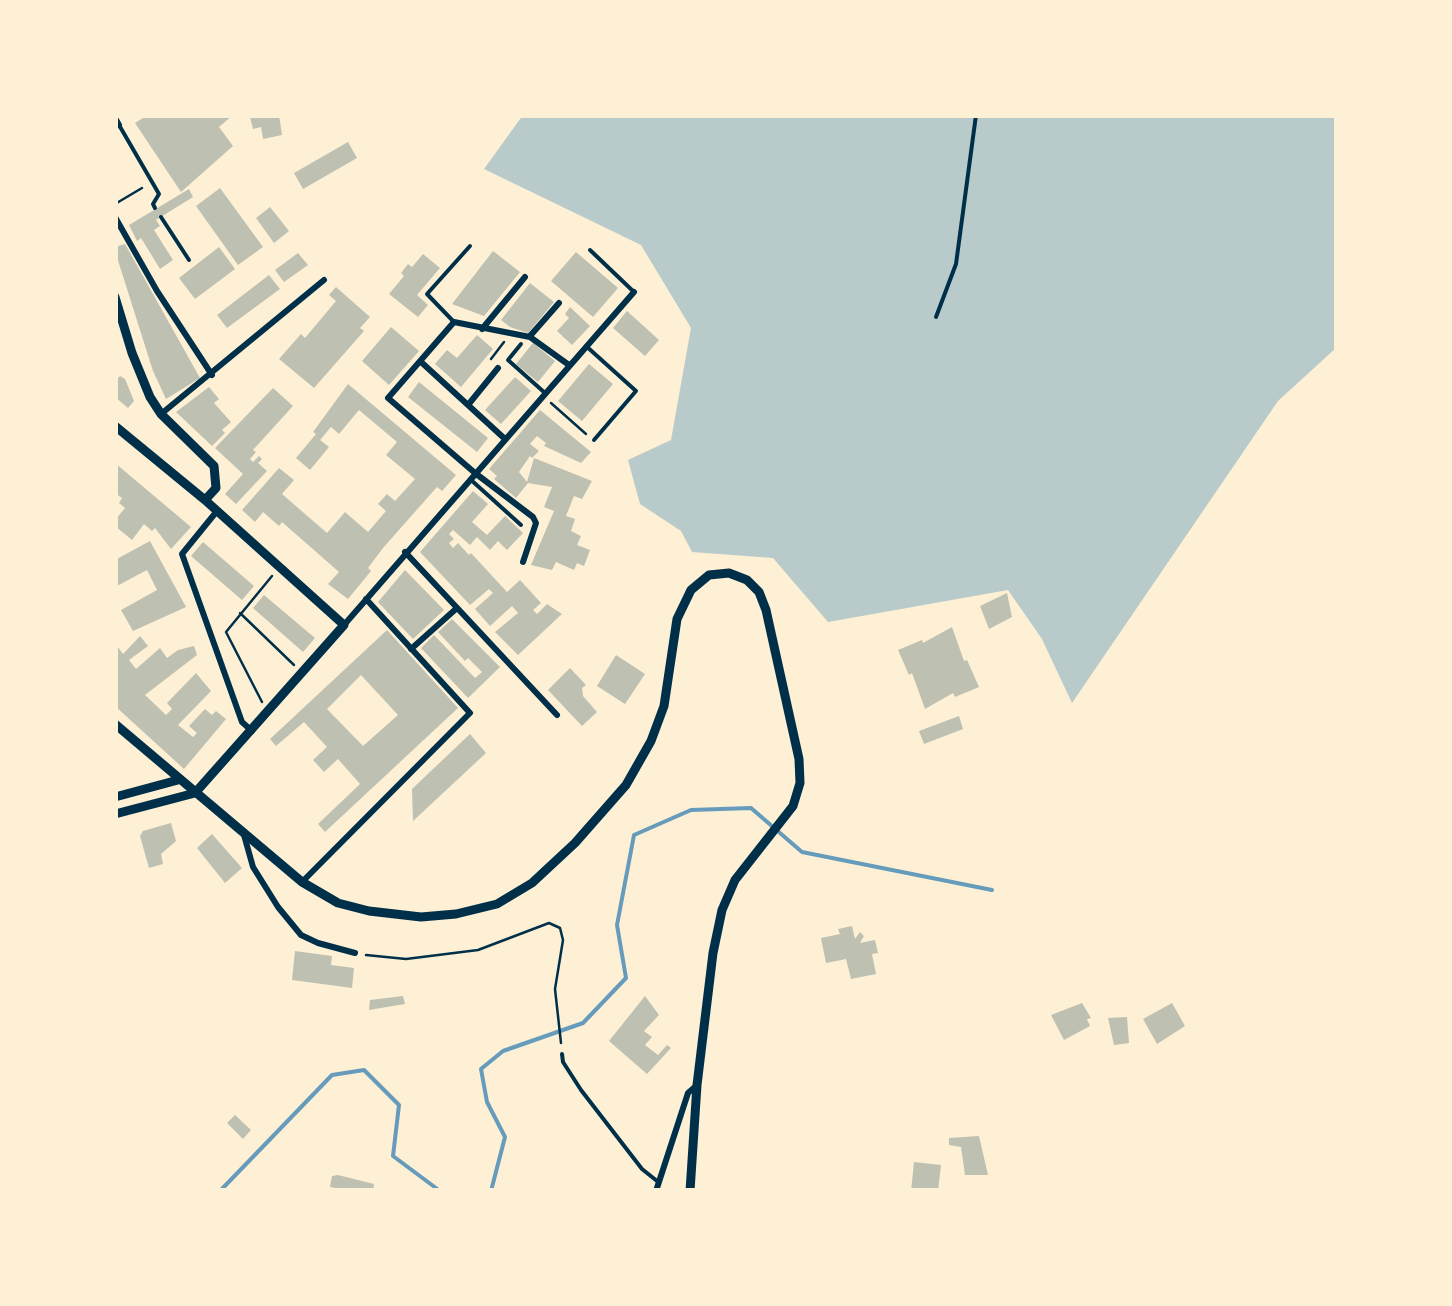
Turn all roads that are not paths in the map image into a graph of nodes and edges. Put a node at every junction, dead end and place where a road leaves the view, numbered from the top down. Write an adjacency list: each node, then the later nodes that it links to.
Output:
1 (976, 115): 14 (lane)
2 (117, 121): 3 (lane)
3 (156, 208)
4 (115, 217): 23 (street)
5 (161, 217): 8 (lane)
6 (470, 246): 15 (lane)
7 (590, 250): 11 (lane)
8 (189, 260)
9 (525, 276): 16 (street)
10 (324, 280): 23 (street)
11 (634, 292): 19 (street)
12 (115, 297): 26 (street)
13 (558, 303): 17 (street)
14 (936, 317)
15 (454, 322): 16 (street); 20 (street)
16 (482, 329): 17 (street)
17 (530, 337): 21 (street)
18 (521, 344): 24 (lane)
19 (586, 346): 21 (street); 29 (lane)
20 (420, 361): 25 (street); 30 (street)
21 (569, 364): 24 (street)
22 (498, 368): 25 (street)
23 (212, 374): 26 (street)
24 (544, 393): 28 (street)
25 (468, 405): 28 (street)
26 (160, 414): 31 (street)
27 (115, 426): 31 (street)
28 (504, 439): 30 (street)
29 (594, 440)
30 (472, 476): 33 (lane); 34 (street); 35 (street)
31 (205, 500): 32 (street)
32 (217, 511): 38 (street); 42 (street)
33 (521, 525)
34 (405, 552): 36 (street); 37 (street)
35 (524, 562)
36 (366, 598): 38 (street); 39 (street)
37 (457, 608): 39 (street); 40 (street)
38 (344, 625): 42 (street)
39 (411, 648): 48 (street)
40 (558, 715)
41 (115, 724): 43 (street)
42 (252, 732): 44 (street)
43 (178, 780): 44 (street); 45 (street)
44 (195, 794): 46 (street); 47 (street)
45 (115, 797)
46 (115, 814)
47 (244, 835): 48 (street); 49 (street)
48 (302, 882): 51 (street)
49 (355, 953)
50 (562, 1054): 52 (lane)
51 (698, 1085): 52 (street); 53 (street)
52 (658, 1187)
53 (690, 1191)

